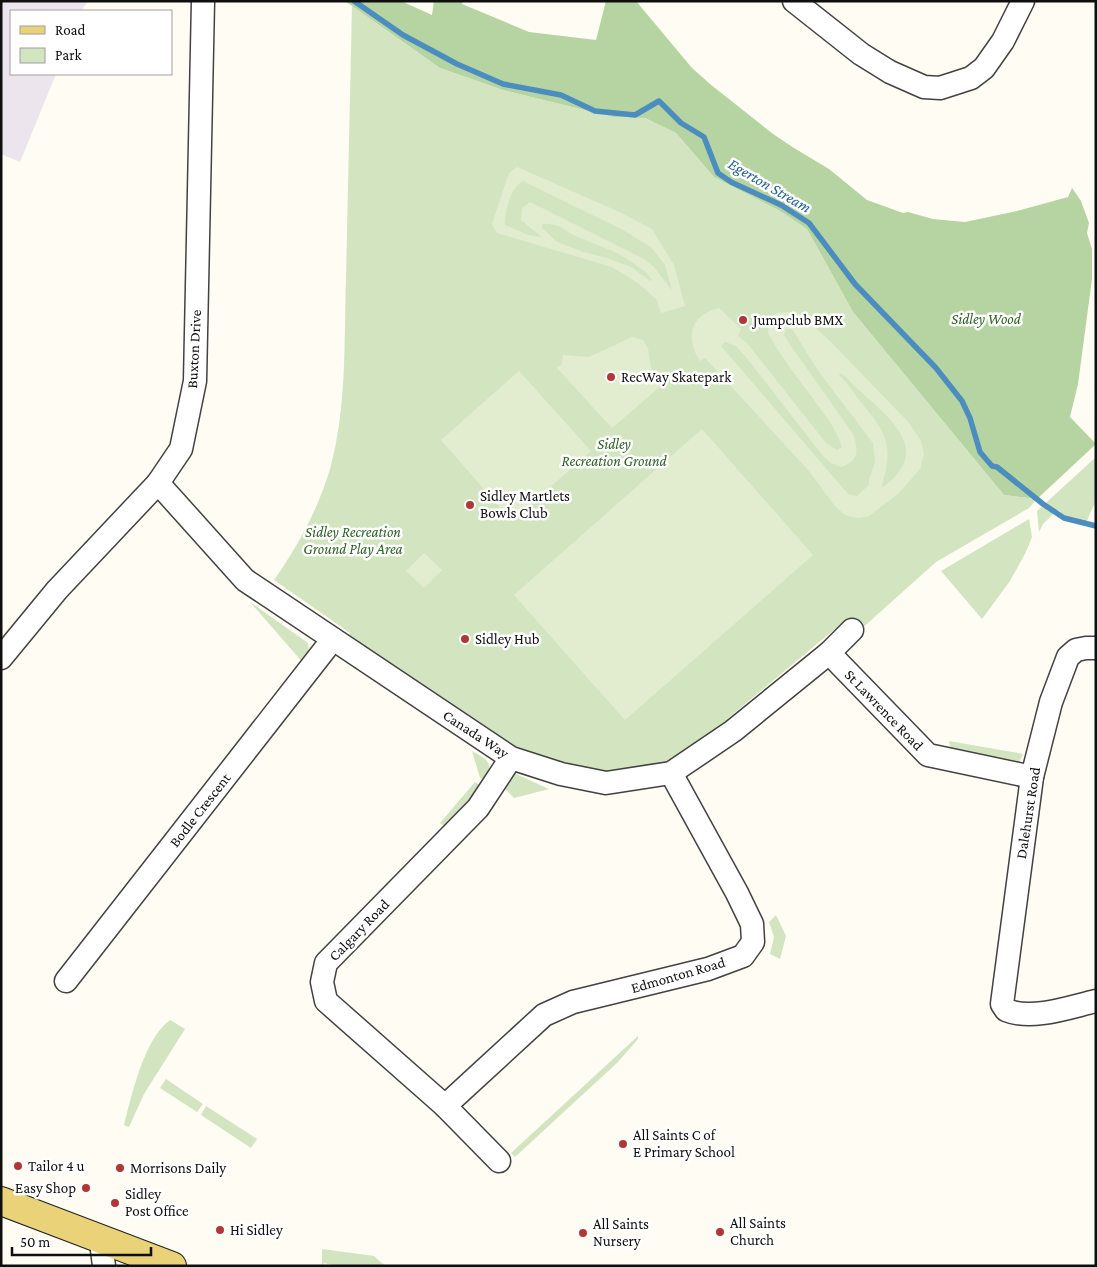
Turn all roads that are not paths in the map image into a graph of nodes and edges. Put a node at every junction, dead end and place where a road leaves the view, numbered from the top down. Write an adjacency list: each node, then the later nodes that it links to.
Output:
1 (203, 1): 4 (street, Buxton Drive)
2 (794, 1): 3 (street)
3 (1022, 1)
4 (158, 483): 6 (street, Canada Way); 9 (street, Buxton Drive)
5 (852, 630): 8 (street, Canada Way)
6 (333, 639): 10 (street, Canada Way); 13 (street, Bodle Crescent)
7 (1096, 648): 12 (street, Dalehurst Road)
8 (830, 653): 11 (street, Canada Way); 12 (street, St Lawrence Road)
9 (1, 658)
10 (511, 758): 11 (street, Canada Way); 15 (street, Calgary Road)
11 (671, 773): 15 (street, Edmonton Road)
12 (1032, 776): 14 (street, Dalehurst Road)
13 (66, 981)
14 (1096, 1001)
15 (445, 1106): 16 (street, Calgary Road)
16 (499, 1160)
17 (1, 1201): 18 (main road)
18 (104, 1253): 19 (main road)
19 (172, 1266)

